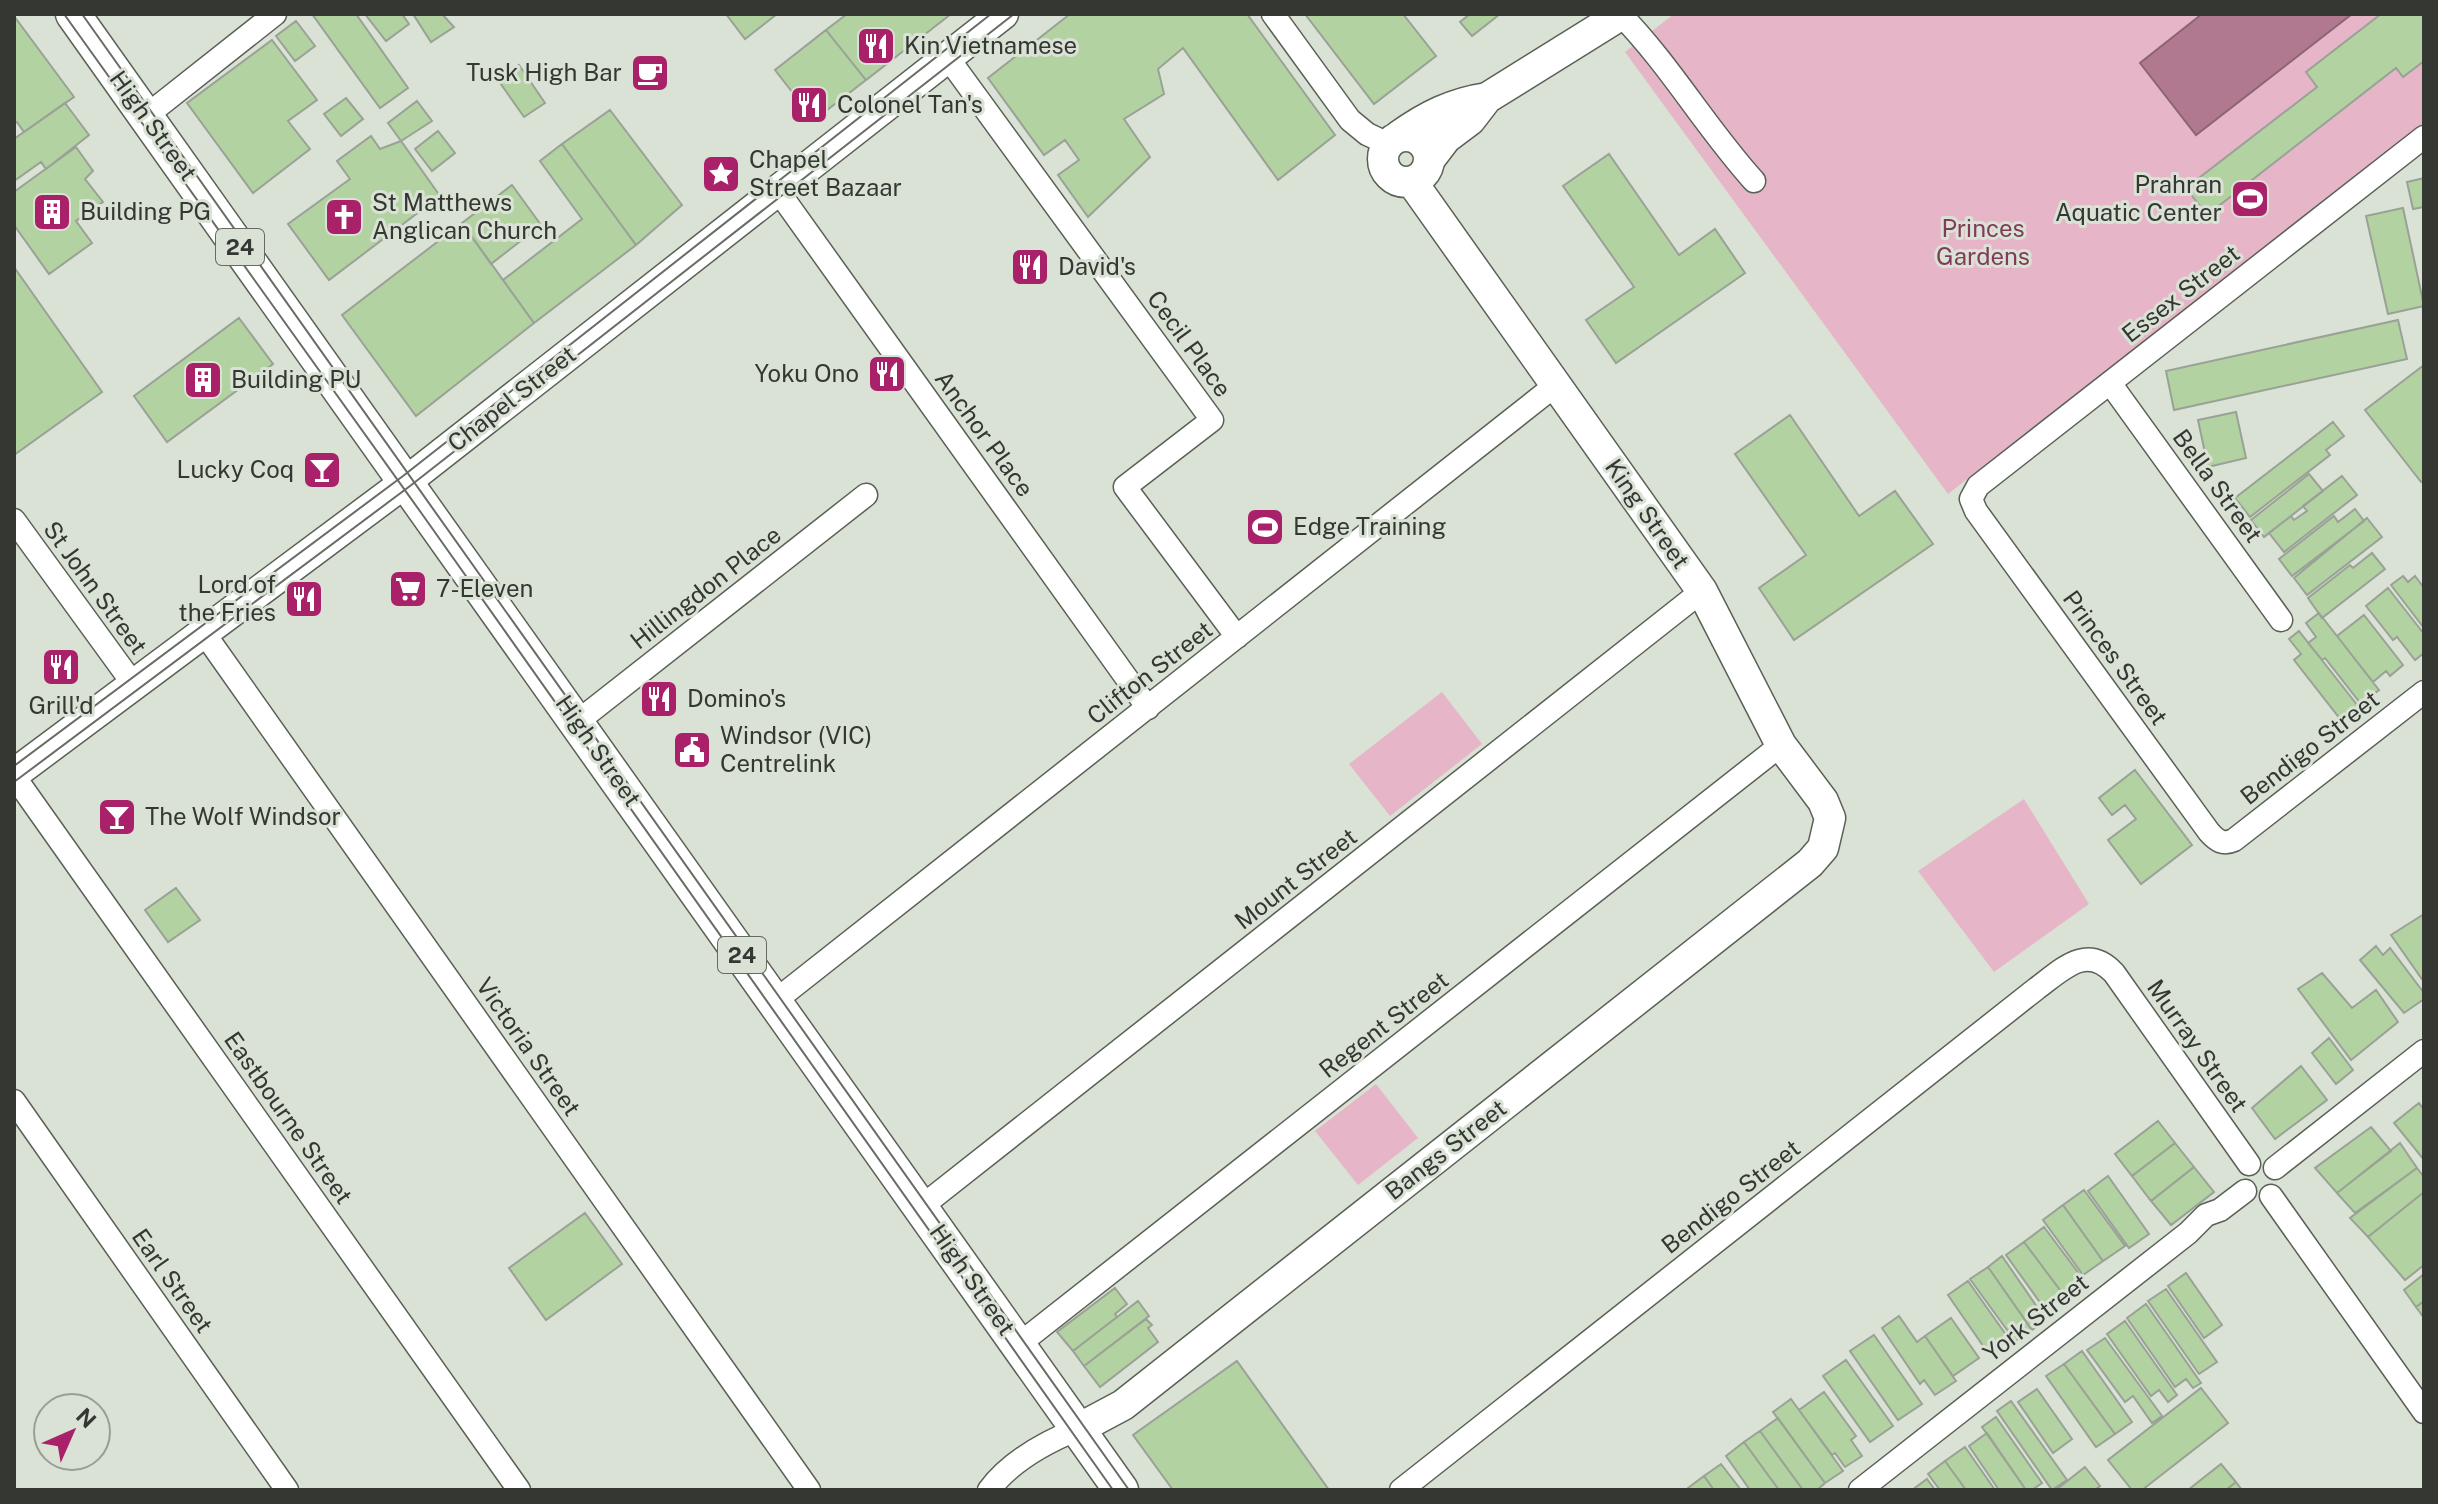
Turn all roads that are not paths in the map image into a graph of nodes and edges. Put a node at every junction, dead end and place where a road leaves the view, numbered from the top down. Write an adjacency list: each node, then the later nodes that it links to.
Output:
1 (73, 14): 8 (main road, High Street / 24)
2 (275, 14): 8 (street)
3 (1003, 14): 6 (street, Chapel Street)
4 (1273, 14): 10 (street)
5 (1621, 14): 7 (street); 12 (street)
6 (948, 58): 13 (street, Chapel Street); 23 (street, Cecil Place)
7 (1487, 98): 10 (street); 11 (street)
8 (146, 116): 16 (main road, High Street / 24)
9 (2424, 137): 14 (street, Essex Street)
10 (1394, 140): 11 (street); 11 (street)
11 (1421, 170): 15 (street, King Street)
12 (1754, 181)
13 (778, 191): 16 (street, Chapel Street); 26 (street, Anchor Place)
14 (2110, 383): 17 (street, Essex Street); 21 (street, Bella Street)
15 (1557, 384): 20 (street, King Street); 23 (street, Clifton Street)
16 (407, 481): 22 (street, Chapel Street); 27 (main road, High Street / 24)
17 (1972, 494): 30 (street, Princes Street)
18 (866, 495): 27 (street, Hillingdon Place)
19 (14, 520): 24 (street, St John Street)
20 (1702, 591): 28 (street, King Street); 40 (street, Mount Street)
21 (2281, 620)
22 (204, 633): 24 (street, Chapel Street); 46 (street, Victoria Street)
23 (1237, 637): 26 (street, Clifton Street)
24 (134, 685): 29 (street, Chapel Street)
25 (2424, 692): 30 (street, Bendigo Street)
26 (1148, 708): 33 (street, Clifton Street)
27 (577, 722): 33 (main road, High Street / 24)
28 (1781, 745): 31 (street, King Street); 41 (street, Regent Street)
29 (14, 775): 45 (street, Eastbourne Street)
30 (2227, 843)
31 (1810, 863): 43 (street, Bangs Street)
32 (2099, 961): 36 (street, Murray Street); 49 (street, Bendigo Street)
33 (775, 1001): 40 (main road, High Street / 24)
34 (2424, 1051): 37 (street)
35 (14, 1101): 44 (street, Earl Street)
36 (2249, 1164): 37 (street); 38 (street)
37 (2275, 1168): 39 (street)
38 (2245, 1191): 39 (street); 50 (street, York Street)
39 (2271, 1196): 42 (street)
40 (921, 1207): 41 (main road, High Street / 24)
41 (1018, 1345): 43 (main road, High Street / 24)
42 (2424, 1412)
43 (1078, 1429): 47 (street); 48 (main road, High Street / 24)
44 (287, 1490)
45 (519, 1490)
46 (809, 1490)
47 (989, 1490)
48 (1121, 1490)
49 (1401, 1490)
50 (1860, 1490)

